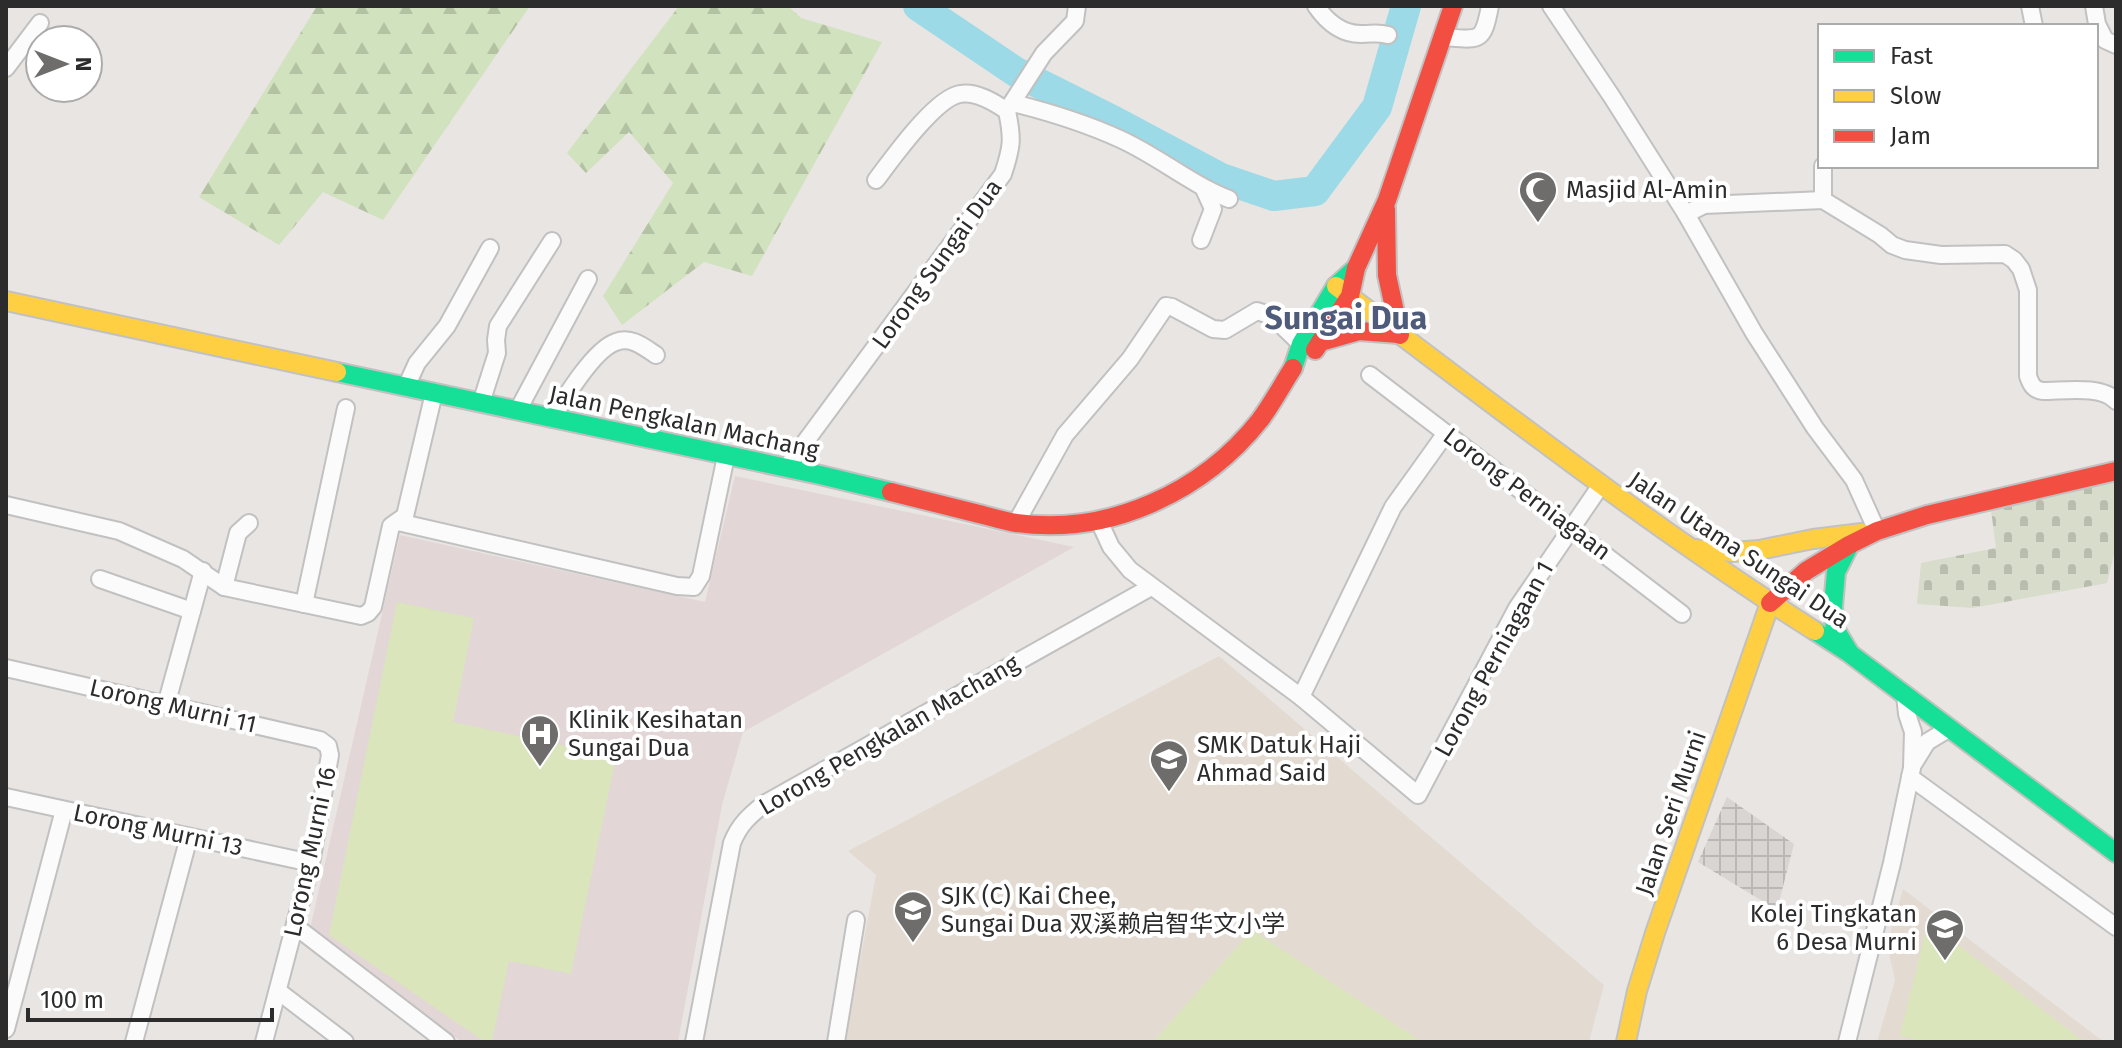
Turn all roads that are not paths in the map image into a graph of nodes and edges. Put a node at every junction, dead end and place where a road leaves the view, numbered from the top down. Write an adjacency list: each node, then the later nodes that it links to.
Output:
1 (1077, 6): 12 (street)
2 (1316, 6): 8 (street)
3 (1453, 6): 9 (main road)
4 (1490, 6): 9 (street)
5 (1551, 6): 19 (street)
6 (40, 23): 11 (street)
7 (2098, 26): 10 (street)
8 (1388, 35)
9 (1444, 37): 17 (main road)
10 (2116, 45)
11 (6, 68)
12 (1012, 103): 14 (street); 15 (street); 39 (street, Lorong Sungai Dua)
13 (1823, 168): 18 (street)
14 (876, 180)
15 (1204, 189): 16 (street); 20 (street)
16 (1229, 199)
17 (1387, 200): 24 (main road); 26 (main road)
18 (1823, 200): 19 (street); 32 (street)
19 (1686, 214): 48 (street)
20 (1201, 240)
21 (552, 241): 33 (street)
22 (490, 248): 30 (street)
23 (588, 279): 35 (street)
24 (1343, 291): 26 (main road, Jalan Utama Sungai Dua); 27 (main road, Jalan Pengkalan Machang)
25 (6, 301): 30 (main road, Jalan Pengkalan Machang)
26 (1400, 335): 27 (main road); 41 (main road, Jalan Utama Sungai Dua)
27 (1311, 343): 43 (main road, Jalan Pengkalan Machang); 46 (street)
28 (656, 355): 36 (street)
29 (1370, 375): 37 (street, Lorong Perniagaan)
30 (406, 387): 31 (main road, Jalan Pengkalan Machang)
31 (434, 393): 33 (main road, Jalan Pengkalan Machang); 44 (street)
32 (2116, 401)
33 (481, 403): 35 (main road, Jalan Pengkalan Machang)
34 (346, 408): 56 (street)
35 (518, 410): 36 (main road, Jalan Pengkalan Machang)
36 (552, 419): 38 (main road, Jalan Pengkalan Machang)
37 (1446, 433): 47 (street, Lorong Perniagaan); 62 (street)
38 (726, 456): 39 (main road, Jalan Pengkalan Machang); 44 (street)
39 (786, 468): 46 (main road, Jalan Pengkalan Machang)
40 (2116, 471): 48 (main road)
41 (1601, 485): 47 (street, Lorong Perniagaan 1); 50 (main road, Jalan Utama Sungai Dua)
42 (6, 505): 51 (street)
43 (1099, 521): 46 (main road, Jalan Pengkalan Machang); 54 (street)
44 (398, 522): 56 (street)
45 (249, 523): 53 (street)
46 (1016, 523)
47 (1571, 527): 58 (street, Lorong Perniagaan); 62 (street, Lorong Perniagaan 1)
48 (1877, 531): 49 (main road); 50 (main road)
49 (1849, 545): 55 (main road); 59 (main road)
50 (1693, 549): 55 (main road, Jalan Utama Sungai Dua)
51 (203, 571): 53 (street); 57 (street)
52 (100, 579): 57 (street)
53 (224, 587): 56 (street)
54 (1151, 587): 62 (street); 81 (street, Lorong Pengkalan Machang)
55 (1770, 603): 59 (main road, Jalan Utama Sungai Dua); 83 (main road, Jalan Seri Murni)
56 (304, 604)
57 (192, 611): 63 (street)
58 (1682, 614)
59 (1849, 653): 61 (main road, Jalan Utama Sungai Dua)
60 (6, 668): 63 (street, Lorong Murni 11)
61 (1905, 695): 64 (main road, Jalan Utama Sungai Dua); 66 (street)
62 (1301, 697)
63 (166, 705): 65 (street, Lorong Murni 11)
64 (1950, 728): 66 (street); 70 (main road, Jalan Utama Sungai Dua)
65 (330, 755): 71 (street, Lorong Murni 16)
66 (1911, 772): 74 (street); 84 (street)
67 (6, 797): 68 (street, Lorong Murni 13)
68 (64, 810): 69 (street, Lorong Murni 13); 76 (street)
69 (189, 837): 71 (street, Lorong Murni 13); 77 (street)
70 (2116, 853)
71 (311, 863): 73 (street, Lorong Murni 16)
72 (856, 920): 82 (street)
73 (295, 926): 75 (street, Lorong Murni 16); 80 (street)
74 (2116, 927)
75 (278, 991): 78 (street, Lorong Murni 16); 79 (street)
76 (6, 1029)
77 (134, 1042)
78 (264, 1042)
79 (345, 1042)
80 (446, 1042)
81 (694, 1042)
82 (836, 1042)
83 (1626, 1042)
84 (1847, 1042)

